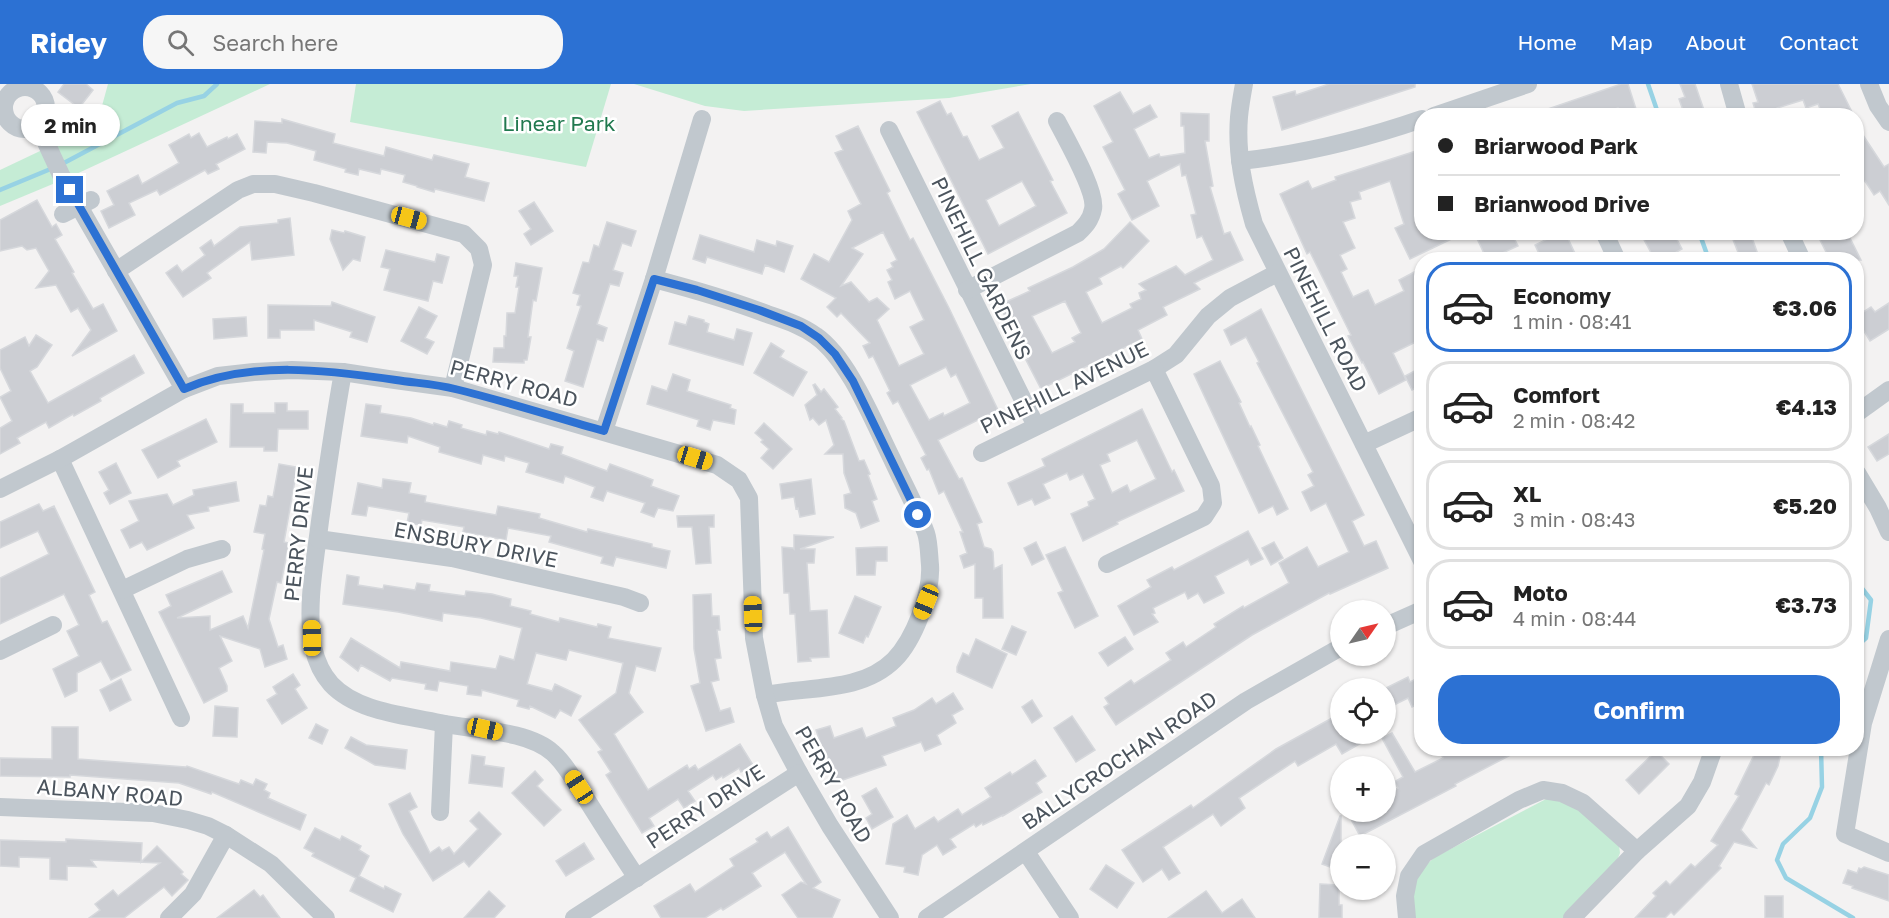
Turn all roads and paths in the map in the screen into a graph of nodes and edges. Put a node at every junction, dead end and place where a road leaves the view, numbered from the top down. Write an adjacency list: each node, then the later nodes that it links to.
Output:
1 (1244, 84): 13 (street, PINEHILL ROAD)
2 (1528, 84): 5 (street)
3 (1729, 84): 6 (street)
4 (1869, 84): 10 (street)
5 (1458, 108)
6 (1736, 108)
7 (702, 119): 16 (street)
8 (1057, 121): 17 (street)
9 (1414, 122): 13 (street)
10 (1889, 122)
11 (38, 125): 14 (street)
12 (889, 130): 17 (street, PINEHILL GARDENS)
13 (1240, 161): 15 (street, PINEHILL ROAD)
14 (116, 271): 20 (street); 21 (street)
15 (1277, 273): 18 (street, PINEHILL AVENUE); 27 (street, PINEHILL ROAD)
16 (654, 279): 26 (street); 45 (street)
17 (967, 290): 25 (street, PINEHILL GARDENS)
18 (1154, 369): 25 (street, PINEHILL AVENUE); 36 (street)
19 (343, 372): 20 (street, PERRY ROAD); 21 (street, PERRY ROAD); 33 (street, PERRY DRIVE)
20 (453, 388): 26 (street, PERRY ROAD)
21 (184, 389): 29 (street, PERRY ROAD)
22 (1889, 390): 23 (street)
23 (1864, 408)
24 (1414, 421): 27 (street)
25 (1036, 426): 28 (street, PINEHILL AVENUE)
26 (604, 431): 45 (street, PERRY ROAD)
27 (1364, 444): 34 (street, PINEHILL ROAD)
28 (982, 453)
29 (60, 459): 31 (street, PERRY ROAD); 37 (street)
30 (1864, 485): 32 (street)
31 (0, 489)
32 (1889, 532)
33 (318, 539): 38 (street, ENSBURY DRIVE); 48 (street, PERRY DRIVE)
34 (1414, 545)
35 (222, 549): 37 (street)
36 (1107, 564)
37 (122, 590): 46 (street)
38 (631, 593)
39 (1414, 614): 40 (street)
40 (1396, 622)
41 (53, 625): 43 (street)
42 (1889, 639): 47 (street)
43 (0, 651)
44 (1330, 653): 56 (street, BALLYCROCHAN ROAD)
45 (765, 695): 51 (street, PERRY ROAD)
46 (181, 718)
47 (1864, 720)
48 (444, 724): 53 (street); 58 (street, PERRY DRIVE)
49 (1711, 756): 55 (street)
50 (1858, 756): 57 (street)
51 (799, 773): 58 (street, PERRY DRIVE); 62 (street, PERRY ROAD)
52 (0, 807): 54 (street, ALBANY ROAD)
53 (440, 812)
54 (226, 835): 59 (street); 60 (street, ALBANY ROAD)
55 (1637, 851): 65 (street); 66 (street)
56 (1026, 852): 63 (street, BALLYCROCHAN ROAD); 64 (street)
57 (1889, 853)
58 (637, 878): 61 (street, PERRY DRIVE)
59 (170, 918)
60 (326, 918)
61 (574, 918)
62 (890, 918)
63 (927, 918)
64 (1070, 918)
65 (1407, 918)
66 (1572, 918)

